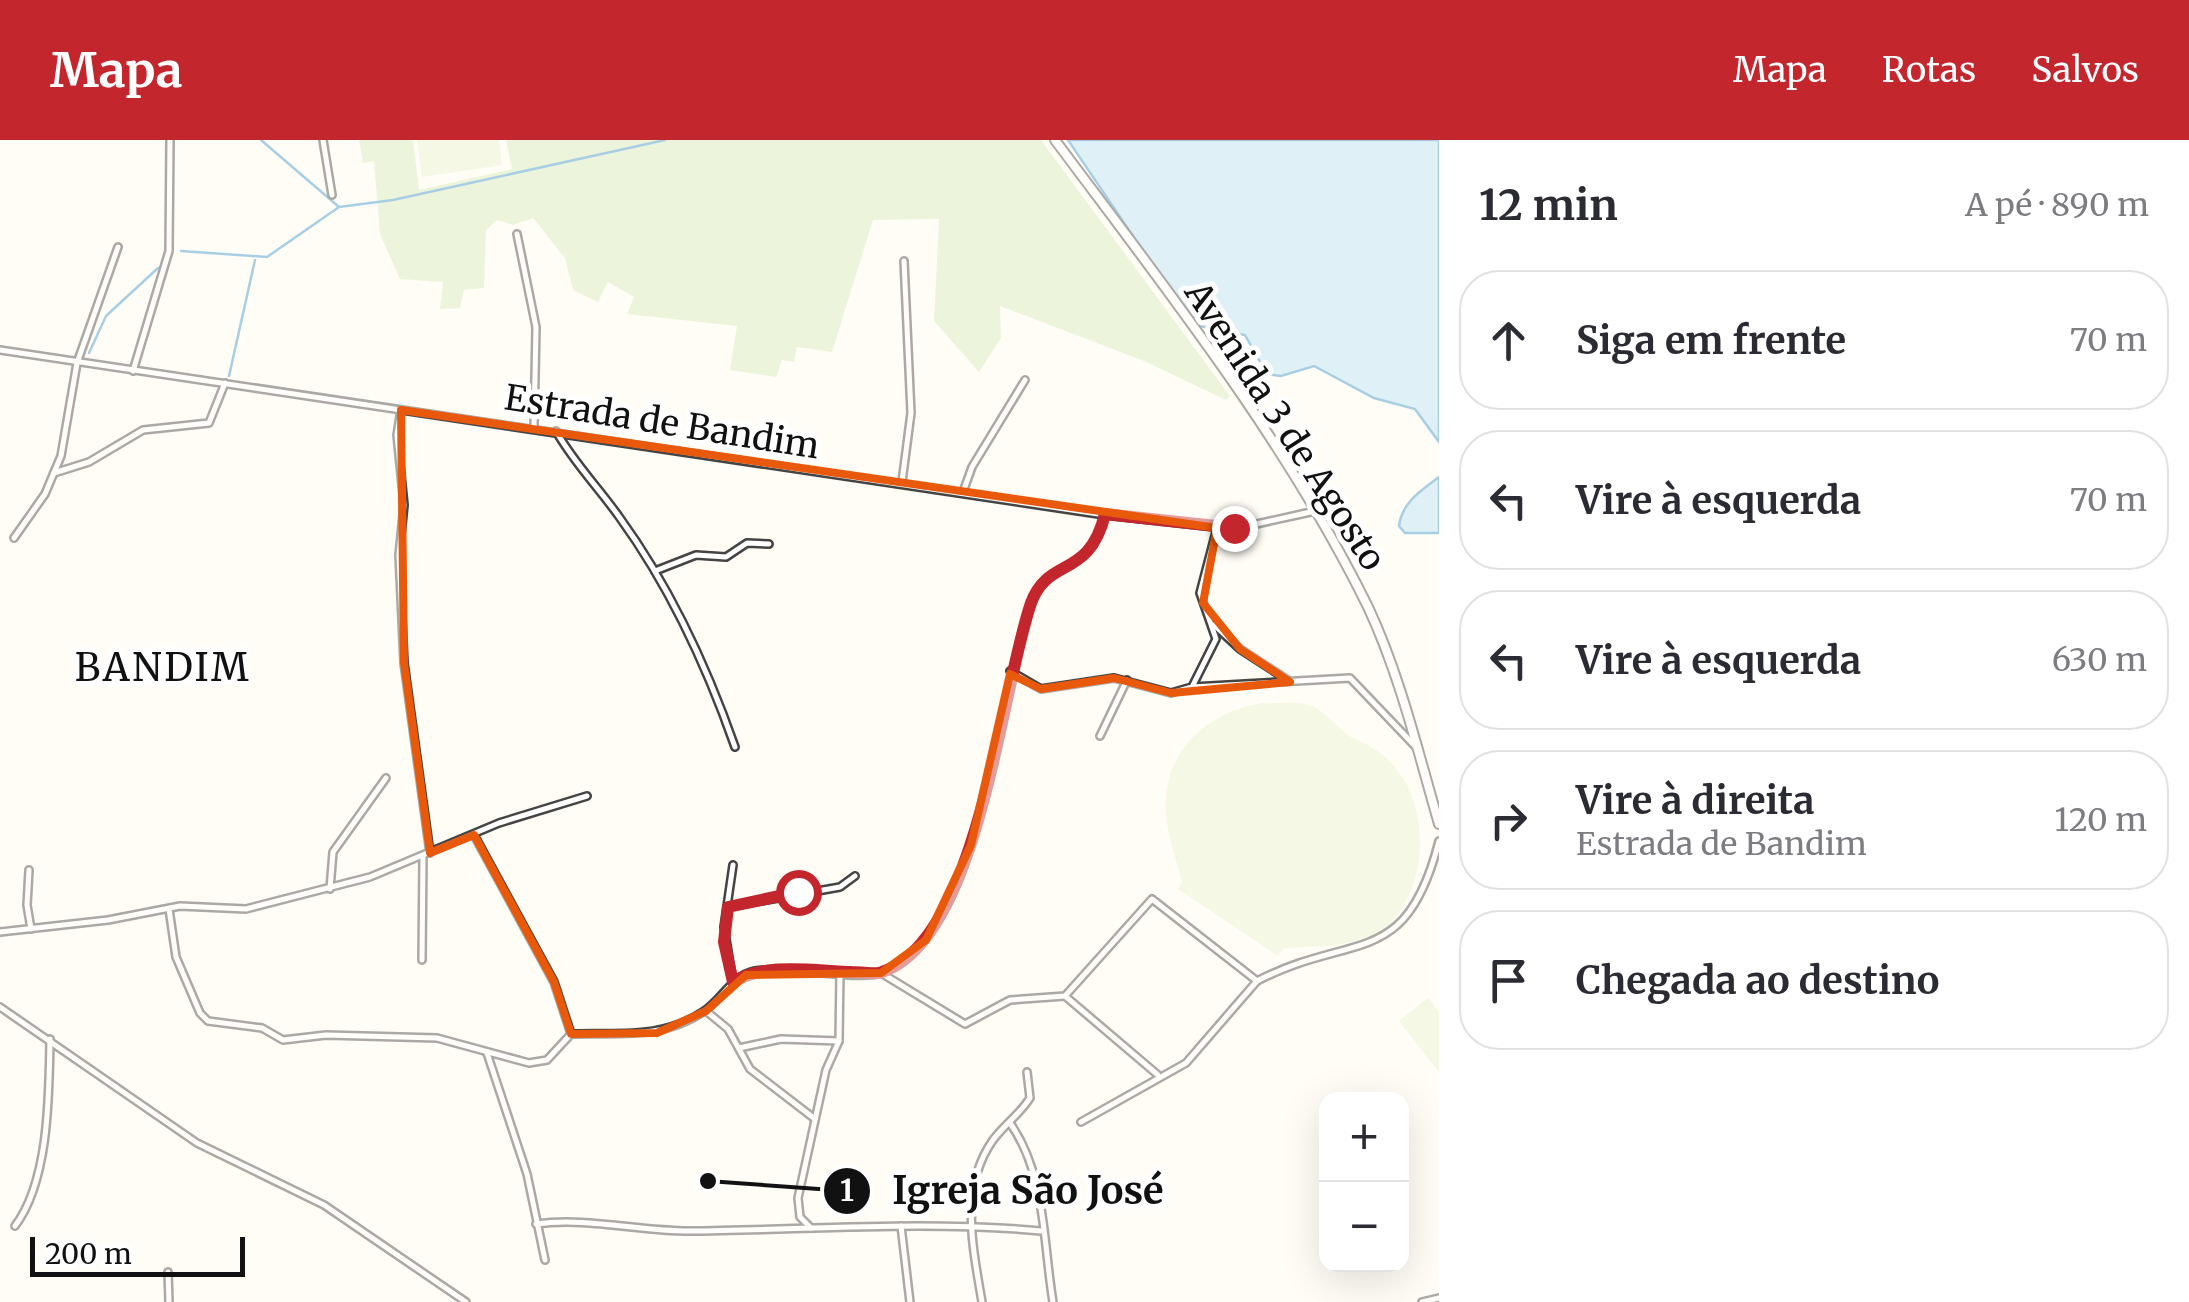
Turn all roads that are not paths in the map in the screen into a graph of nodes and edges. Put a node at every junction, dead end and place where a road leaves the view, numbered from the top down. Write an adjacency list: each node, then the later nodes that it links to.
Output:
1 (170, 140): 10 (street)
2 (323, 140): 4 (street)
3 (1055, 140): 19 (street, Avenida 3 de Agosto)
4 (332, 195)
5 (517, 234): 14 (street)
6 (118, 246): 9 (street)
7 (904, 261): 17 (street)
8 (0, 350): 9 (street, Estrada de Bandim)
9 (77, 364): 10 (street, Estrada de Bandim); 16 (street)
10 (133, 371): 12 (street, Estrada de Bandim)
11 (1026, 380): 18 (street)
12 (225, 383): 13 (street, Estrada de Bandim); 16 (street)
13 (402, 410): 14 (street, Estrada de Bandim); 38 (street)
14 (534, 426): 15 (street, Estrada de Bandim)
15 (556, 430): 17 (street, Estrada de Bandim); 24 (street)
16 (54, 473): 22 (street)
17 (902, 484): 18 (street, Estrada de Bandim)
18 (962, 492): 20 (street, Estrada de Bandim)
19 (1315, 512): 21 (street, Estrada de Bandim); 31 (street, Avenida 3 de Agosto)
20 (1105, 514): 21 (street, Estrada de Bandim); 26 (street)
21 (1217, 528): 25 (street)
22 (14, 538)
23 (769, 544): 24 (street)
24 (655, 571): 32 (street)
25 (1212, 623): 28 (street); 29 (street)
26 (1010, 671): 27 (street); 50 (street)
27 (1127, 680): 29 (street); 30 (street)
28 (1290, 682): 29 (street); 31 (street)
29 (1192, 688)
30 (1100, 736)
31 (1414, 745): 35 (street, Avenida 3 de Agosto)
32 (735, 747)
33 (386, 778): 43 (street)
34 (588, 796): 36 (street)
35 (1439, 824)
36 (474, 835): 38 (street); 56 (street)
37 (1439, 841): 51 (street)
38 (430, 852): 39 (street)
39 (423, 856): 43 (street); 48 (street)
40 (733, 865): 44 (street)
41 (30, 870): 46 (street)
42 (855, 876): 44 (street)
43 (330, 889): 45 (street)
44 (728, 907): 52 (street)
45 (170, 909): 46 (street); 60 (street)
46 (31, 930): 47 (street)
47 (0, 932)
48 (422, 960)
49 (840, 972): 50 (street); 52 (street); 58 (street)
50 (881, 973): 53 (street)
51 (1257, 981): 53 (street); 62 (street)
52 (733, 982): 55 (street)
53 (1065, 996): 62 (street)
54 (0, 1007): 57 (street)
55 (706, 1010): 56 (street); 59 (street)
56 (571, 1034): 60 (street)
57 (50, 1039): 68 (street); 76 (street)
58 (839, 1042): 59 (street); 63 (street)
59 (739, 1048): 63 (street)
60 (487, 1053): 66 (street)
61 (1026, 1072): 64 (street)
62 (1159, 1075): 65 (street)
63 (815, 1119): 70 (street)
64 (1009, 1122): 67 (street); 71 (street)
65 (1081, 1122)
66 (536, 1224): 70 (street); 72 (street)
67 (969, 1224): 69 (street); 71 (street); 78 (street)
68 (14, 1226)
69 (902, 1226): 70 (street); 77 (street)
70 (814, 1230)
71 (1041, 1232): 79 (street)
72 (545, 1260)
73 (168, 1272): 75 (street)
74 (1439, 1298): 80 (street)
75 (170, 1302)
76 (466, 1302)
77 (910, 1302)
78 (982, 1302)
79 (1053, 1302)
80 (1422, 1302)

